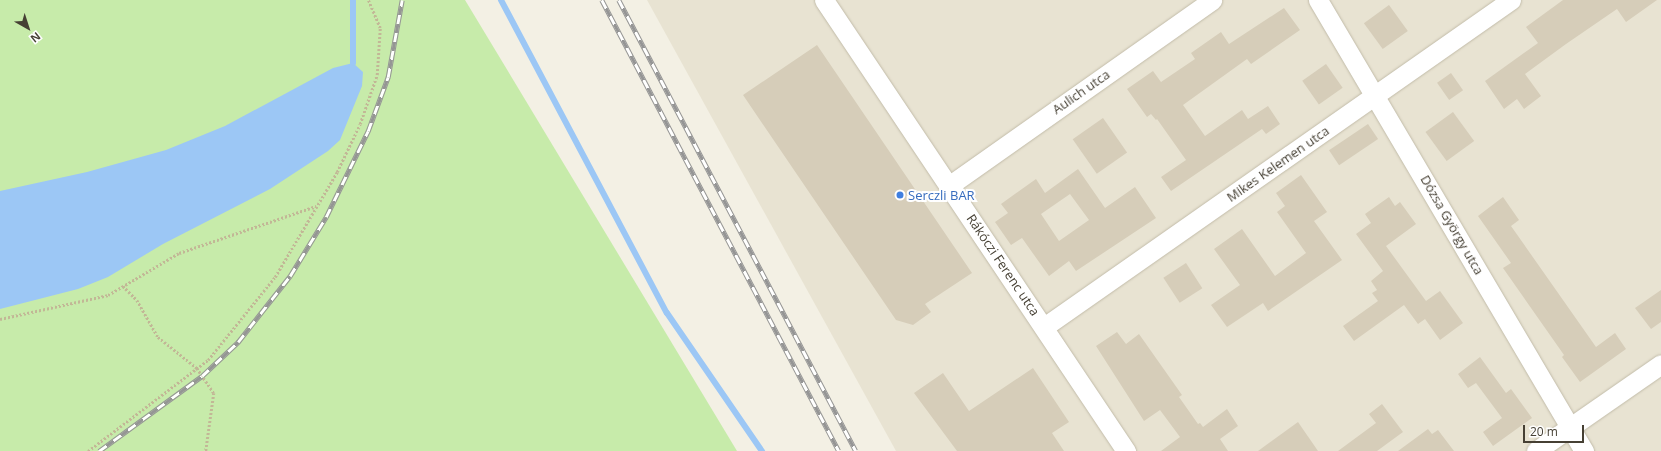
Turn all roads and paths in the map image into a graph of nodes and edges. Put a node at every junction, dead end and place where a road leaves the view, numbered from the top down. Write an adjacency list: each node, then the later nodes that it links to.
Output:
1 (368, 0): 8 (path)
2 (1212, 0): 7 (street, Aulich utca)
3 (1318, 0): 6 (street, Dózsa György utca)
4 (1511, 0): 6 (street, Mikes Kelemen utca)
5 (831, 3): 7 (street, Rákóczi Ferenc utca)
6 (1375, 96): 11 (street, Mikes Kelemen utca); 14 (street, Dózsa György utca)
7 (950, 185): 11 (street, Rákóczi Ferenc utca)
8 (317, 206): 9 (path); 13 (path)
9 (123, 286): 10 (path); 13 (path)
10 (0, 319)
11 (1044, 327): 17 (street, Rákóczi Ferenc utca)
12 (1661, 364): 14 (street)
13 (197, 368): 15 (path); 16 (path)
14 (1570, 427): 18 (street); 19 (street, Dózsa György utca)
15 (88, 451)
16 (206, 451)
17 (1126, 451)
18 (1536, 451)
19 (1584, 451)

